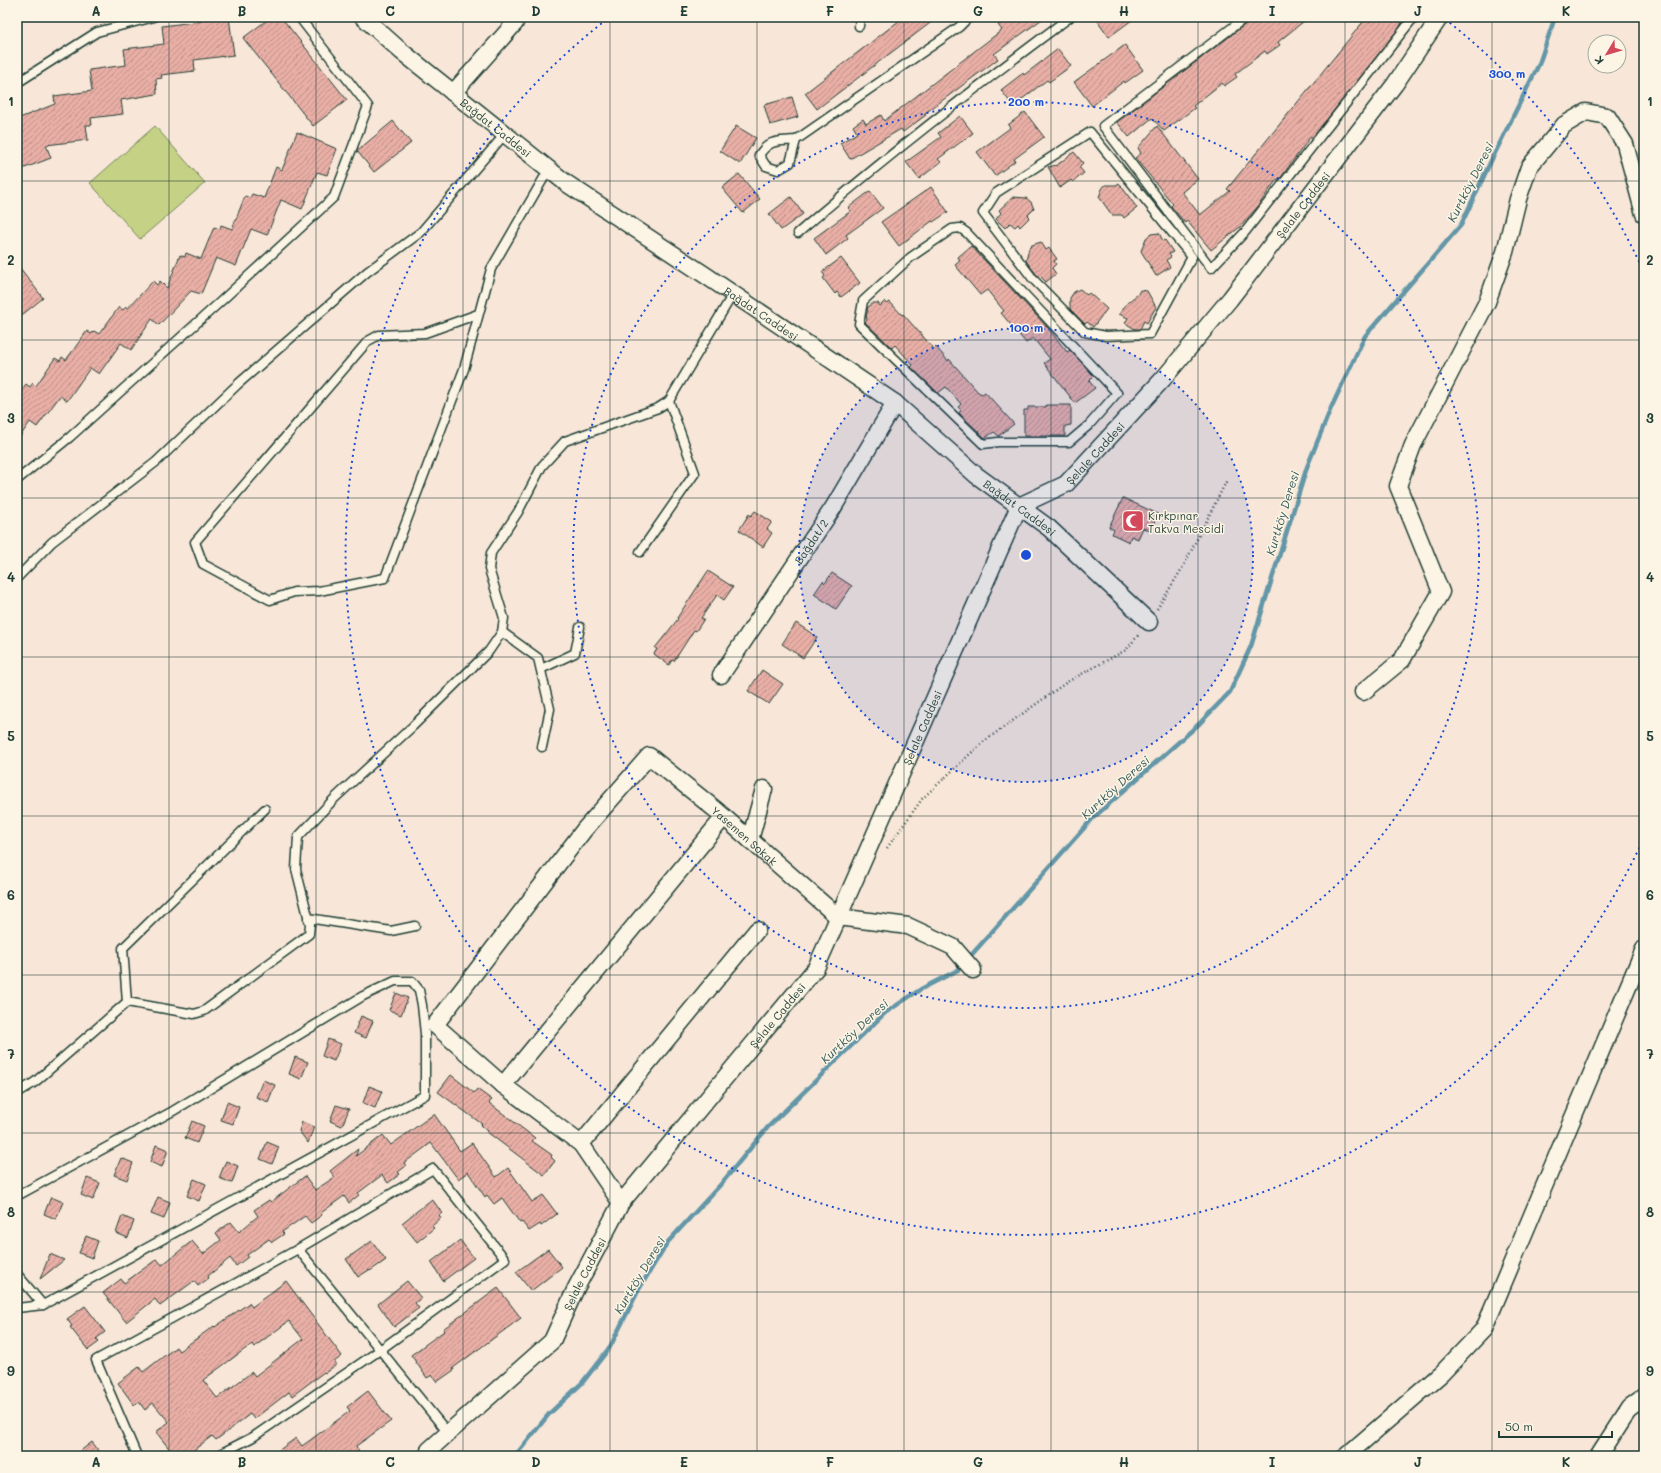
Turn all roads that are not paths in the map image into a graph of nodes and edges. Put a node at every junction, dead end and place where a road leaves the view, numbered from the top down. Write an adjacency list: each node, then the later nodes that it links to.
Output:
1 (154, 17): 12 (lane)
2 (299, 17): 25 (lane)
3 (363, 17): 13 (street, Bağdat Caddesi)
4 (860, 17): 11 (lane)
5 (969, 17): 15 (lane)
6 (1070, 17): 18 (lane)
7 (1246, 17): 8 (lane)
8 (1414, 17)
9 (1440, 17): 26 (street, Şelale Caddesi)
10 (514, 23): 13 (street)
11 (859, 26)
12 (17, 83)
13 (453, 93): 14 (street, Bağdat Caddesi)
14 (505, 134): 16 (street, Bağdat Caddesi); 28 (lane)
15 (796, 140): 15 (lane)
16 (549, 169): 19 (street, Bağdat Caddesi); 20 (lane)
17 (1644, 214): 34 (street)
18 (798, 233)
19 (733, 294): 22 (lane); 23 (street, Bağdat Caddesi)
20 (478, 314): 20 (lane)
21 (1150, 334): 21 (lane)
22 (669, 400): 27 (lane); 31 (lane)
23 (895, 403): 26 (street, Bağdat Caddesi); 33 (street, Bağdat/2)
24 (1089, 425): 24 (lane)
25 (17, 480)
26 (1019, 506): 29 (street, Bağdat Caddesi); 40 (street, Şelale Caddesi)
27 (640, 552)
28 (17, 578)
29 (1149, 622)
30 (580, 628): 32 (lane)
31 (502, 632): 32 (lane); 41 (lane)
32 (541, 669): 35 (lane)
33 (721, 675)
34 (1363, 692)
35 (542, 747)
36 (764, 789): 39 (street)
37 (266, 809): 46 (lane)
38 (724, 817): 39 (street, Yasemen Sokak); 47 (street); 47 (street, Yasemen Sokak)
39 (750, 840): 40 (street, Yasemen Sokak)
40 (838, 917): 45 (street); 51 (street, Şelale Caddesi)
41 (308, 918): 42 (lane); 46 (lane)
42 (414, 926)
43 (757, 930): 49 (street)
44 (1644, 949): 62 (street)
45 (973, 970)
46 (127, 1002): 48 (lane)
47 (503, 1085): 49 (street)
48 (17, 1094)
49 (581, 1144): 51 (street)
50 (17, 1196): 54 (lane)
51 (621, 1204): 58 (street, Şelale Caddesi)
52 (298, 1249): 56 (lane); 56 (lane); 60 (lane)
53 (17, 1274): 54 (lane)
54 (43, 1304): 55 (lane)
55 (17, 1308)
56 (380, 1350): 58 (lane); 61 (lane)
57 (1644, 1397): 63 (street)
58 (448, 1433): 59 (street, Şelale Caddesi)
59 (429, 1454)
60 (137, 1456)
61 (216, 1456)
62 (1346, 1456)
63 (1598, 1456)

